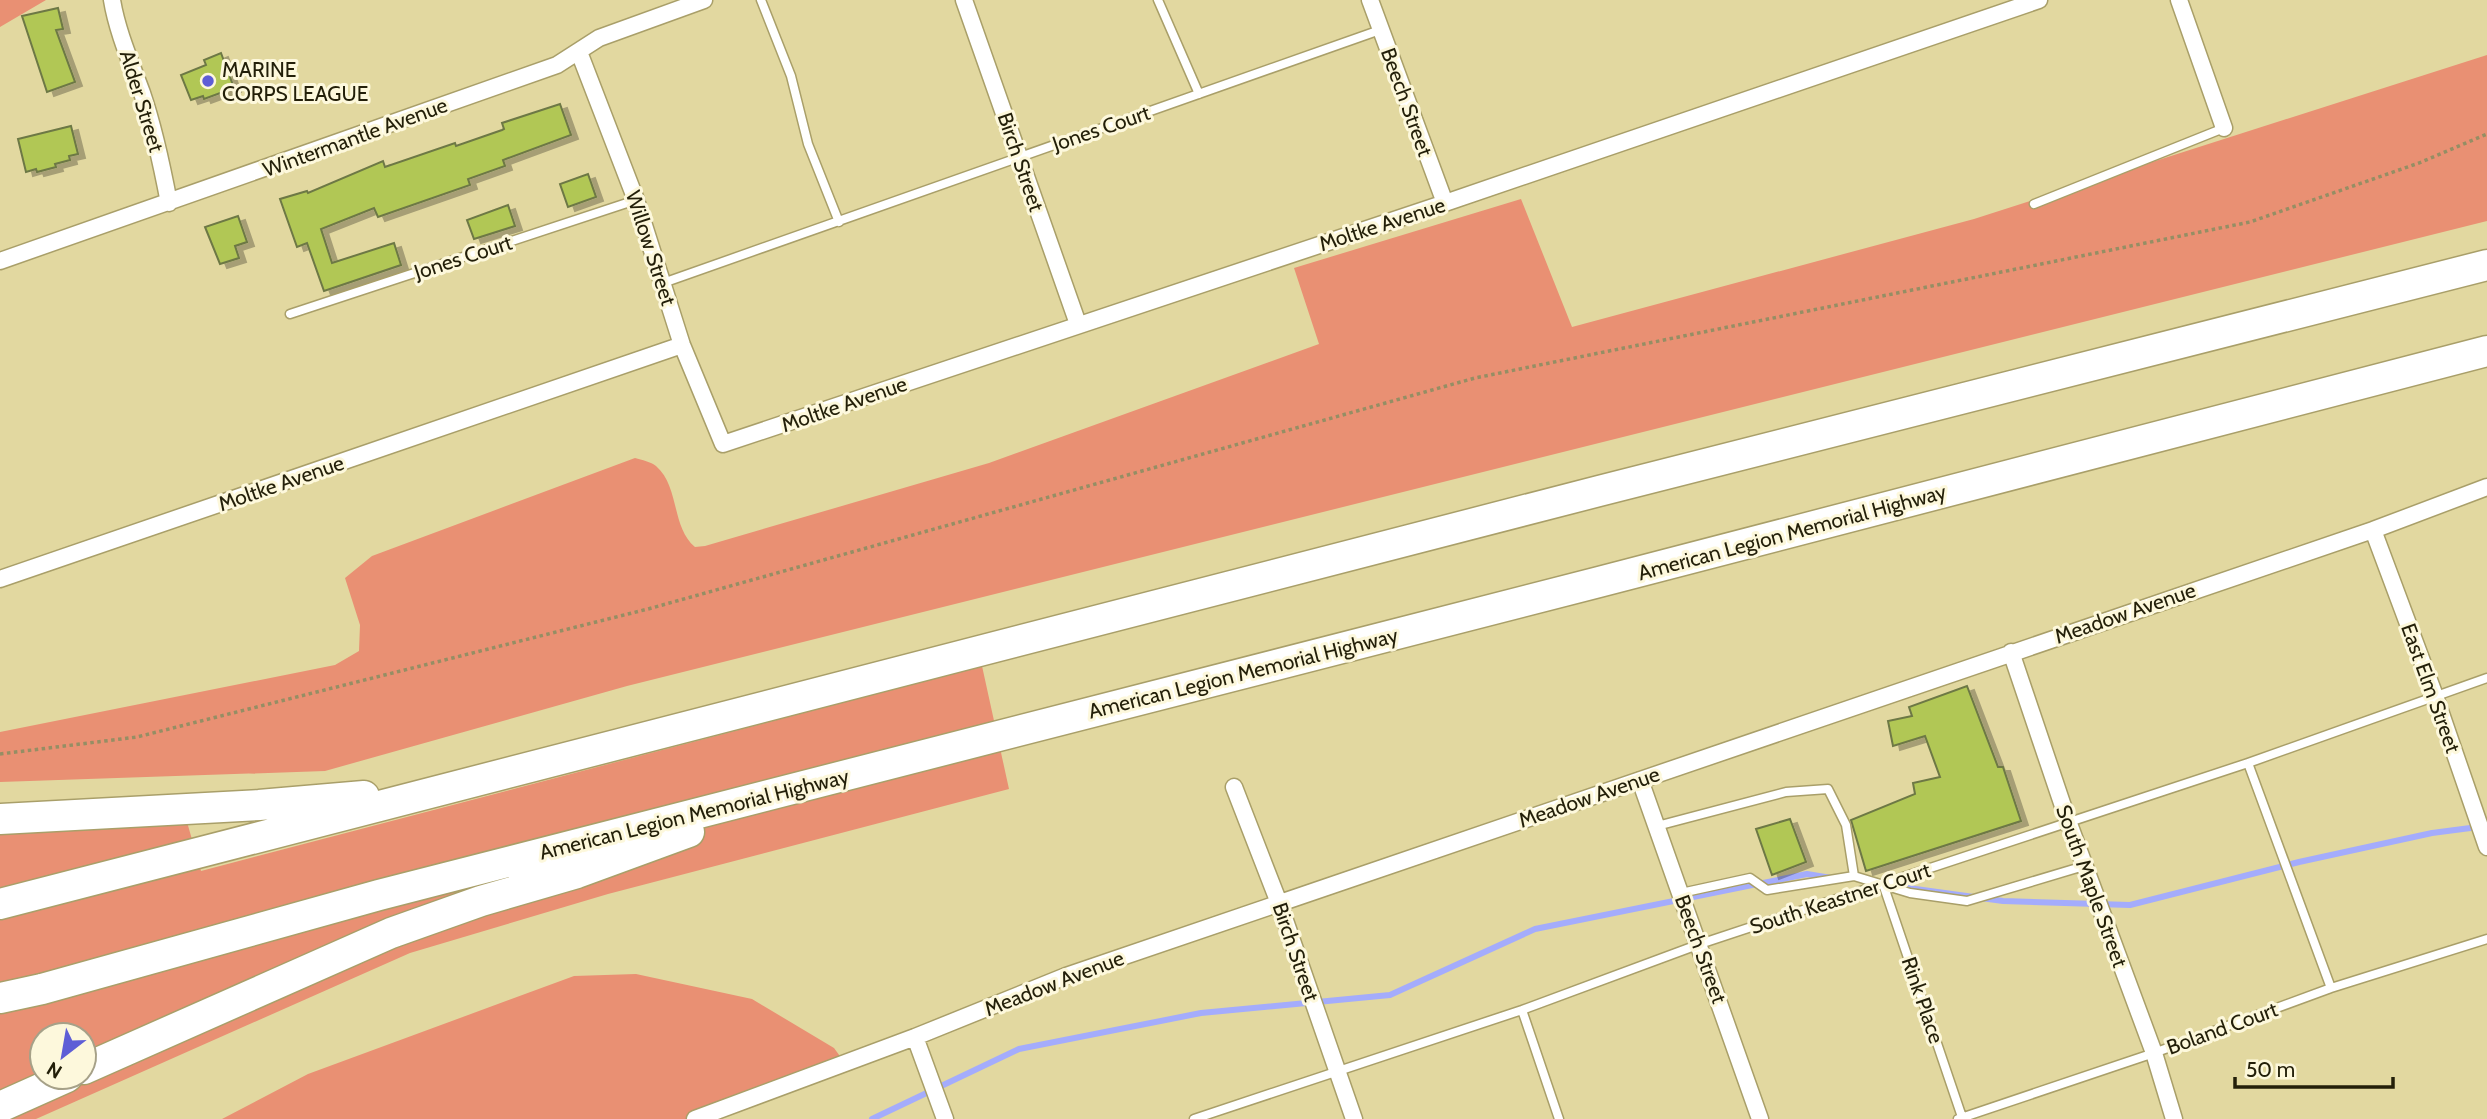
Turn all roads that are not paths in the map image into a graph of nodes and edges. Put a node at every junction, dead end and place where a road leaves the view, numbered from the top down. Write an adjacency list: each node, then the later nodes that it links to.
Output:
1 (112, 0): 15 (street, Alder Street)
2 (704, 0): 10 (street, Wintermantle Avenue)
3 (761, 0): 18 (lane)
4 (964, 0): 13 (street, Birch Street)
5 (1158, 0): 11 (lane)
6 (1370, 0): 9 (street, Beech Street)
7 (2039, 0): 16 (street, Moltke Avenue)
8 (2179, 0): 12 (street)
9 (1380, 30): 11 (lane, Jones Court); 16 (street, Beech Street)
10 (579, 52): 14 (street, Willow Street); 15 (street, Wintermantle Avenue)
11 (1199, 94): 13 (lane, Jones Court)
12 (2224, 128): 17 (lane)
13 (1020, 157): 18 (lane, Jones Court); 23 (street, Birch Street)
14 (636, 200): 21 (street, Willow Street); 22 (lane, Jones Court)
15 (169, 203): 19 (street, Wintermantle Avenue)
16 (1444, 203): 23 (street, Moltke Avenue)
17 (2034, 204)
18 (839, 222): 21 (lane, Jones Court)
19 (0, 261)
20 (2487, 265): 37 (highway)
21 (663, 282): 24 (street, Willow Street)
22 (290, 314)
23 (1078, 324): 26 (street, Moltke Avenue)
24 (682, 345): 26 (street, Willow Street); 29 (street, Moltke Avenue)
25 (2487, 352): 34 (highway, American Legion Memorial Highway)
26 (723, 444)
27 (2487, 487): 28 (street, Meadow Avenue)
28 (2373, 530): 30 (street, Meadow Avenue); 32 (street, East Elm Street)
29 (0, 579)
30 (2011, 652): 35 (street, Meadow Avenue); 39 (street, South Maple Street)
31 (2487, 678): 32 (lane, South Keastner Court)
32 (2435, 696): 33 (lane, South Keastner Court); 41 (street, East Elm Street)
33 (2248, 763): 39 (lane, South Keastner Court); 50 (lane)
34 (823, 780): 51 (highway, American Legion Memorial Highway); 55 (highway)
35 (1640, 780): 40 (street, Beech Street); 46 (street, Meadow Avenue)
36 (1234, 787): 46 (street, Birch Street)
37 (452, 788): 38 (highway); 47 (highway)
38 (0, 819)
39 (2068, 821): 42 (street, South Maple Street); 44 (lane, South Keastner Court)
40 (1657, 826): 43 (lane); 45 (street, Beech Street)
41 (2487, 847)
42 (2084, 866): 44 (lane); 54 (street, South Maple Street)
43 (1854, 876): 44 (lane); 45 (lane)
44 (1883, 884): 49 (lane, South Keastner Court); 59 (lane, Rink Place)
45 (1681, 893): 49 (street, Beech Street)
46 (1279, 903): 53 (street, Meadow Avenue); 56 (street, Birch Street)
47 (0, 904)
48 (2487, 939): 50 (lane, Boland Court)
49 (1700, 944): 52 (lane, South Keastner Court); 65 (street, Beech Street)
50 (2331, 988): 54 (lane, Boland Court)
51 (0, 998)
52 (1522, 1010): 56 (lane, South Keastner Court); 64 (lane)
53 (915, 1037): 60 (street, Meadow Avenue); 61 (street)
54 (2154, 1053): 59 (lane, Boland Court); 66 (street, South Maple Street)
55 (98, 1063)
56 (1337, 1070): 62 (lane, South Keastner Court); 63 (street, Birch Street)
57 (36, 1091): 58 (highway)
58 (0, 1107)
59 (1960, 1118)
60 (695, 1119)
61 (945, 1119)
62 (1194, 1119)
63 (1354, 1119)
64 (1559, 1119)
65 (1760, 1119)
66 (2174, 1119)

